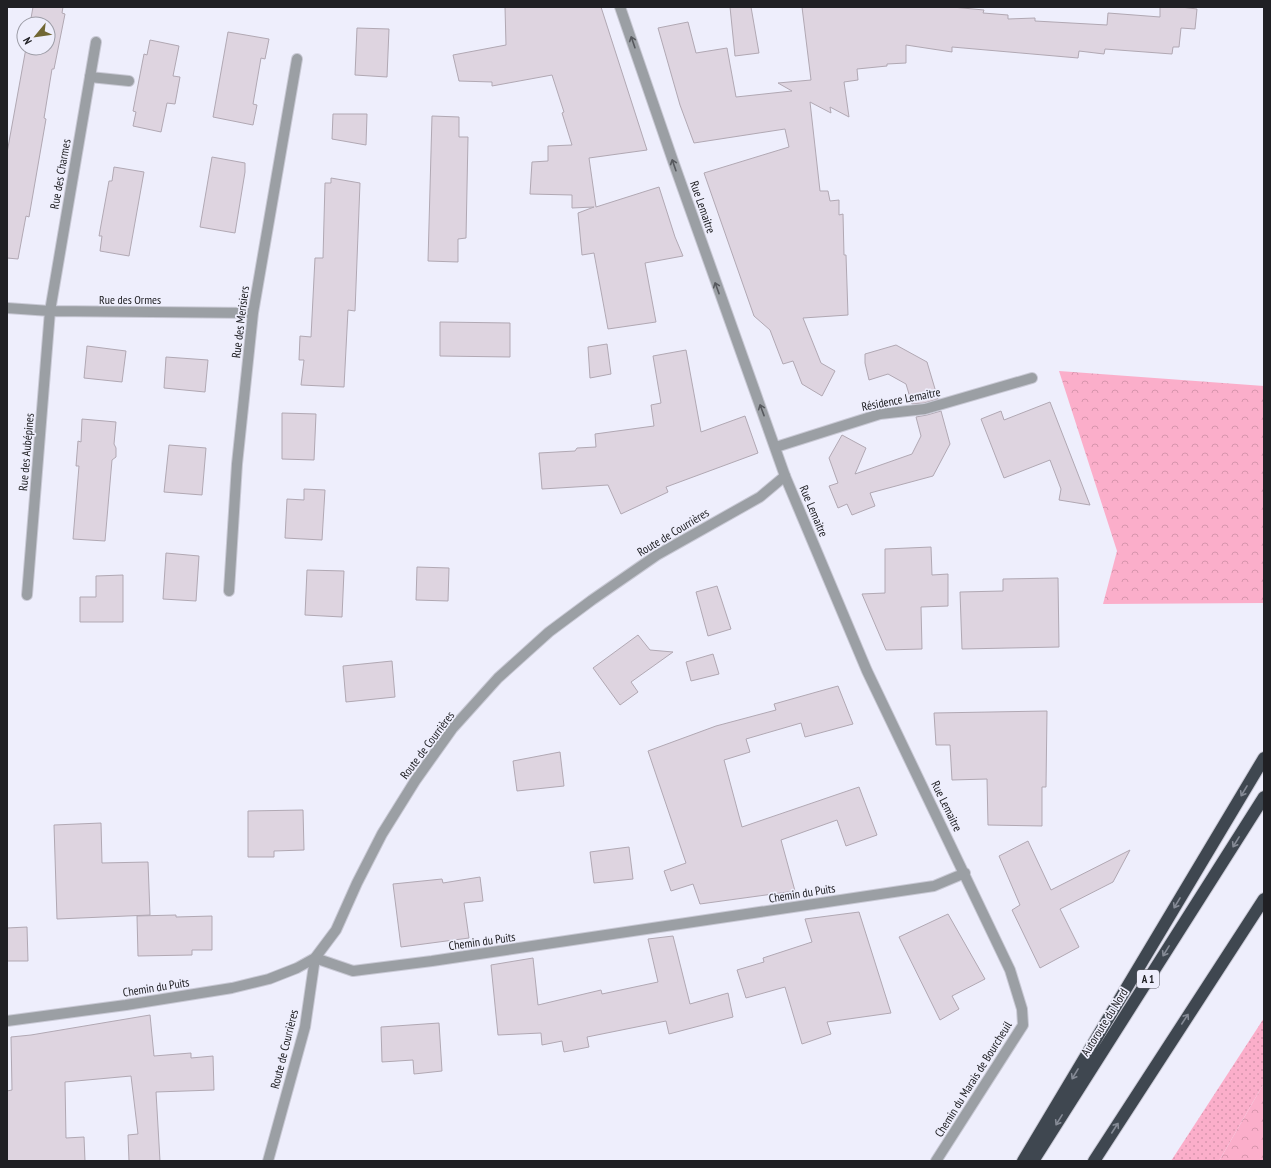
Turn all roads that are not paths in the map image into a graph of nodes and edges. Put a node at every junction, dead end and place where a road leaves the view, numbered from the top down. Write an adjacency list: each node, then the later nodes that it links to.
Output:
1 (620, 7): 10 (street, Rue Lemaitre, one-way to 1)
2 (96, 42): 4 (street, Rue des Charmes)
3 (297, 59): 8 (street, Rue des Merisiers)
4 (90, 76): 5 (street); 7 (street, Rue des Charmes)
5 (129, 81)
6 (7, 308): 7 (street, Rue des Ormes)
7 (50, 311): 8 (street, Rue des Ormes); 13 (street, Rue des Aubépines)
8 (253, 312): 12 (street, Rue des Merisiers)
9 (1032, 378): 10 (street, Résidence Lemaitre)
10 (776, 447): 11 (street, Rue Lemaitre)
11 (785, 476): 16 (street, Rue Lemaitre); 19 (street, Route de Courrières)
12 (229, 591)
13 (27, 595)
14 (1264, 758): 25 (highway, one-way to 25)
15 (1264, 797): 26 (highway, Autoroute du Nord / A 1, one-way to 26)
16 (965, 872): 19 (street, Chemin du Puits); 21 (street, Rue Lemaitre)
17 (1264, 899): 20 (highway)
18 (1264, 910): 20 (highway)
19 (315, 958): 22 (street, Chemin du Puits); 23 (street, Route de Courrières)
20 (1221, 965): 27 (highway, one-way to 20)
21 (1022, 1009): 24 (street, Chemin du Marais de Bourcheuil)
22 (7, 1021)
23 (268, 1161)
24 (936, 1161)
25 (1023, 1161)
26 (1033, 1161)
27 (1094, 1161)

